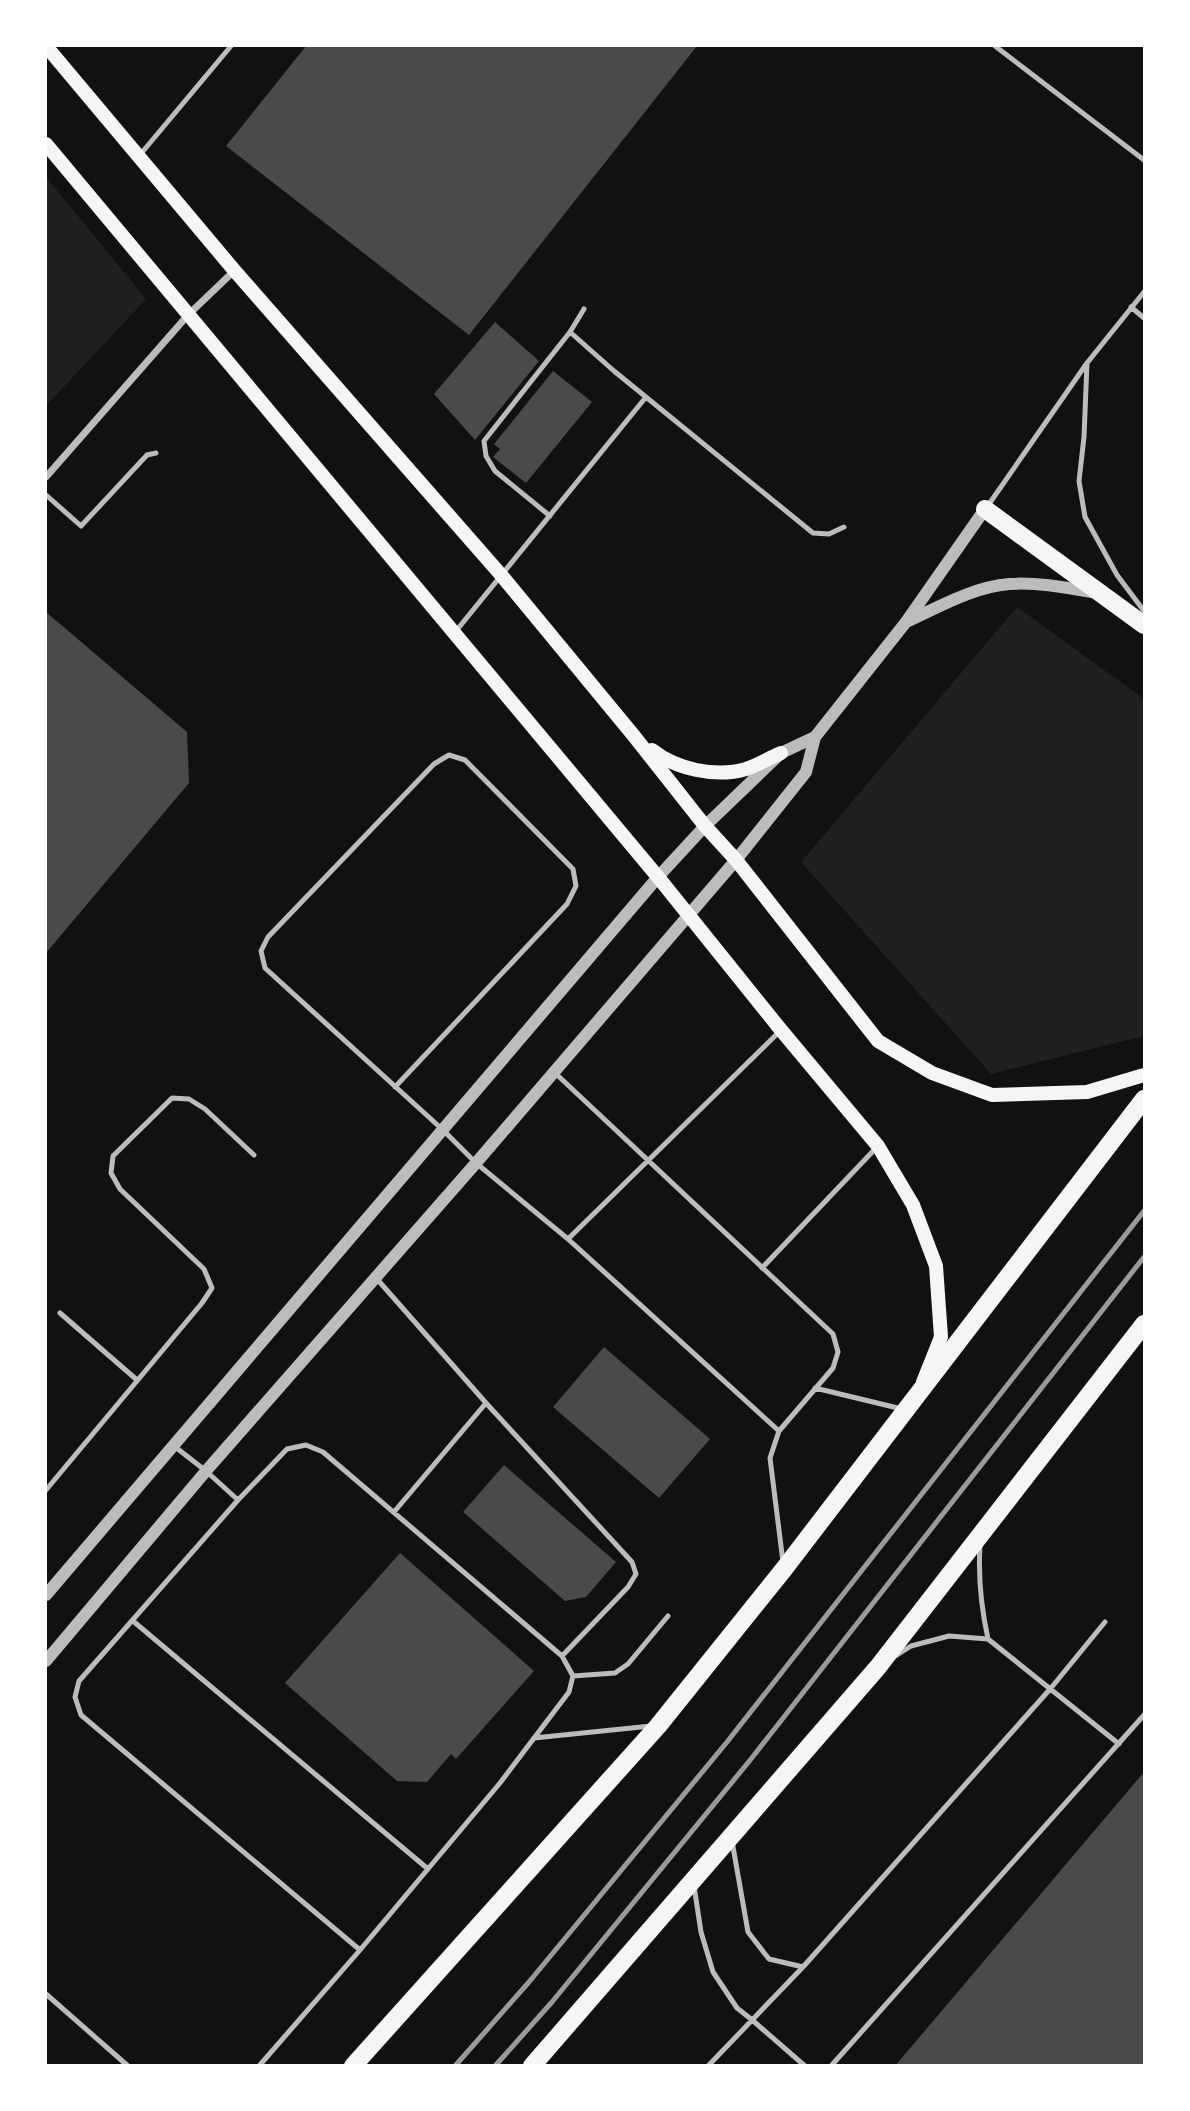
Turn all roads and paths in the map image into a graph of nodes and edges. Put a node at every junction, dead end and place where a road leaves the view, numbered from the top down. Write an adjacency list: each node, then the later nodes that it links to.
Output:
1 (46, 46): 5 (main road)
2 (231, 46): 5 (lane)
3 (995, 46): 6 (lane)
4 (46, 144): 11 (main road)
5 (138, 157): 7 (main road)
6 (1144, 160)
7 (234, 270): 11 (street); 22 (main road)
8 (1144, 292): 9 (lane)
9 (1132, 307): 12 (lane); 14 (lane)
10 (584, 309): 13 (lane)
11 (188, 315): 17 (street); 27 (main road)
12 (1144, 318)
13 (570, 332): 15 (lane); 20 (lane)
14 (1087, 363): 19 (lane); 24 (lane)
15 (646, 397): 20 (lane); 21 (lane)
16 (156, 453): 18 (lane)
17 (46, 477)
18 (46, 495)
19 (985, 509): 23 (main road); 25 (street)
20 (550, 516): 22 (lane)
21 (844, 527)
22 (502, 576): 27 (lane); 28 (main road)
23 (1100, 594): 25 (street); 26 (main road)
24 (1144, 611)
25 (906, 622): 29 (street)
26 (1144, 625)
27 (454, 634): 33 (main road)
28 (634, 736): 30 (main road); 31 (main road)
29 (815, 737): 30 (street); 32 (street)
30 (781, 753): 31 (street)
31 (705, 826): 32 (main road); 33 (street)
32 (736, 860): 34 (street); 37 (main road)
33 (658, 877): 34 (main road); 40 (street)
34 (689, 917): 35 (main road); 36 (street)
35 (780, 1030): 41 (main road); 43 (lane)
36 (554, 1072): 43 (lane); 44 (street)
37 (1144, 1075)
38 (395, 1087): 38 (lane); 40 (lane)
39 (1144, 1099): 53 (main road)
40 (443, 1130): 44 (lane); 55 (street)
41 (878, 1146): 46 (lane); 53 (main road)
42 (254, 1155): 50 (lane)
43 (648, 1160): 45 (lane); 46 (lane)
44 (476, 1163): 45 (lane); 47 (street)
45 (568, 1239): 54 (lane)
46 (762, 1268): 51 (lane)
47 (375, 1277): 52 (lane); 56 (street)
48 (60, 1313): 50 (lane)
49 (1144, 1324): 60 (main road)
50 (137, 1380): 57 (lane)
51 (815, 1388): 53 (lane); 54 (lane)
52 (486, 1403): 59 (lane); 67 (lane)
53 (911, 1403): 61 (main road)
54 (779, 1431): 61 (lane)
55 (173, 1446): 56 (lane); 62 (street)
56 (206, 1471): 58 (lane); 68 (street)
57 (46, 1490)
58 (237, 1500): 59 (lane); 64 (lane)
59 (394, 1512): 67 (lane)
60 (981, 1533): 66 (lane); 69 (main road)
61 (783, 1569): 73 (main road)
62 (46, 1595)
63 (668, 1616): 70 (lane)
64 (132, 1621): 77 (lane); 79 (lane)
65 (1105, 1622): 71 (lane)
66 (988, 1639): 69 (lane); 71 (lane)
67 (562, 1656): 70 (lane)
68 (46, 1661)
69 (878, 1667): 76 (main road)
70 (573, 1676): 74 (lane)
71 (1051, 1688): 75 (lane); 80 (lane)
72 (1144, 1715): 75 (lane)
73 (658, 1726): 74 (lane); 86 (main road)
74 (534, 1738): 77 (lane)
75 (1119, 1744): 89 (lane)
76 (731, 1835): 78 (main road); 80 (lane)
77 (428, 1869): 79 (lane)
78 (693, 1878): 82 (lane); 87 (main road)
79 (360, 1950): 85 (lane)
80 (803, 1967): 82 (lane)
81 (46, 1994): 84 (lane)
82 (751, 2019): 83 (lane); 88 (lane)
83 (711, 2064)
84 (128, 2066)
85 (259, 2066)
86 (353, 2066)
87 (532, 2066)
88 (805, 2066)
89 (831, 2066)

